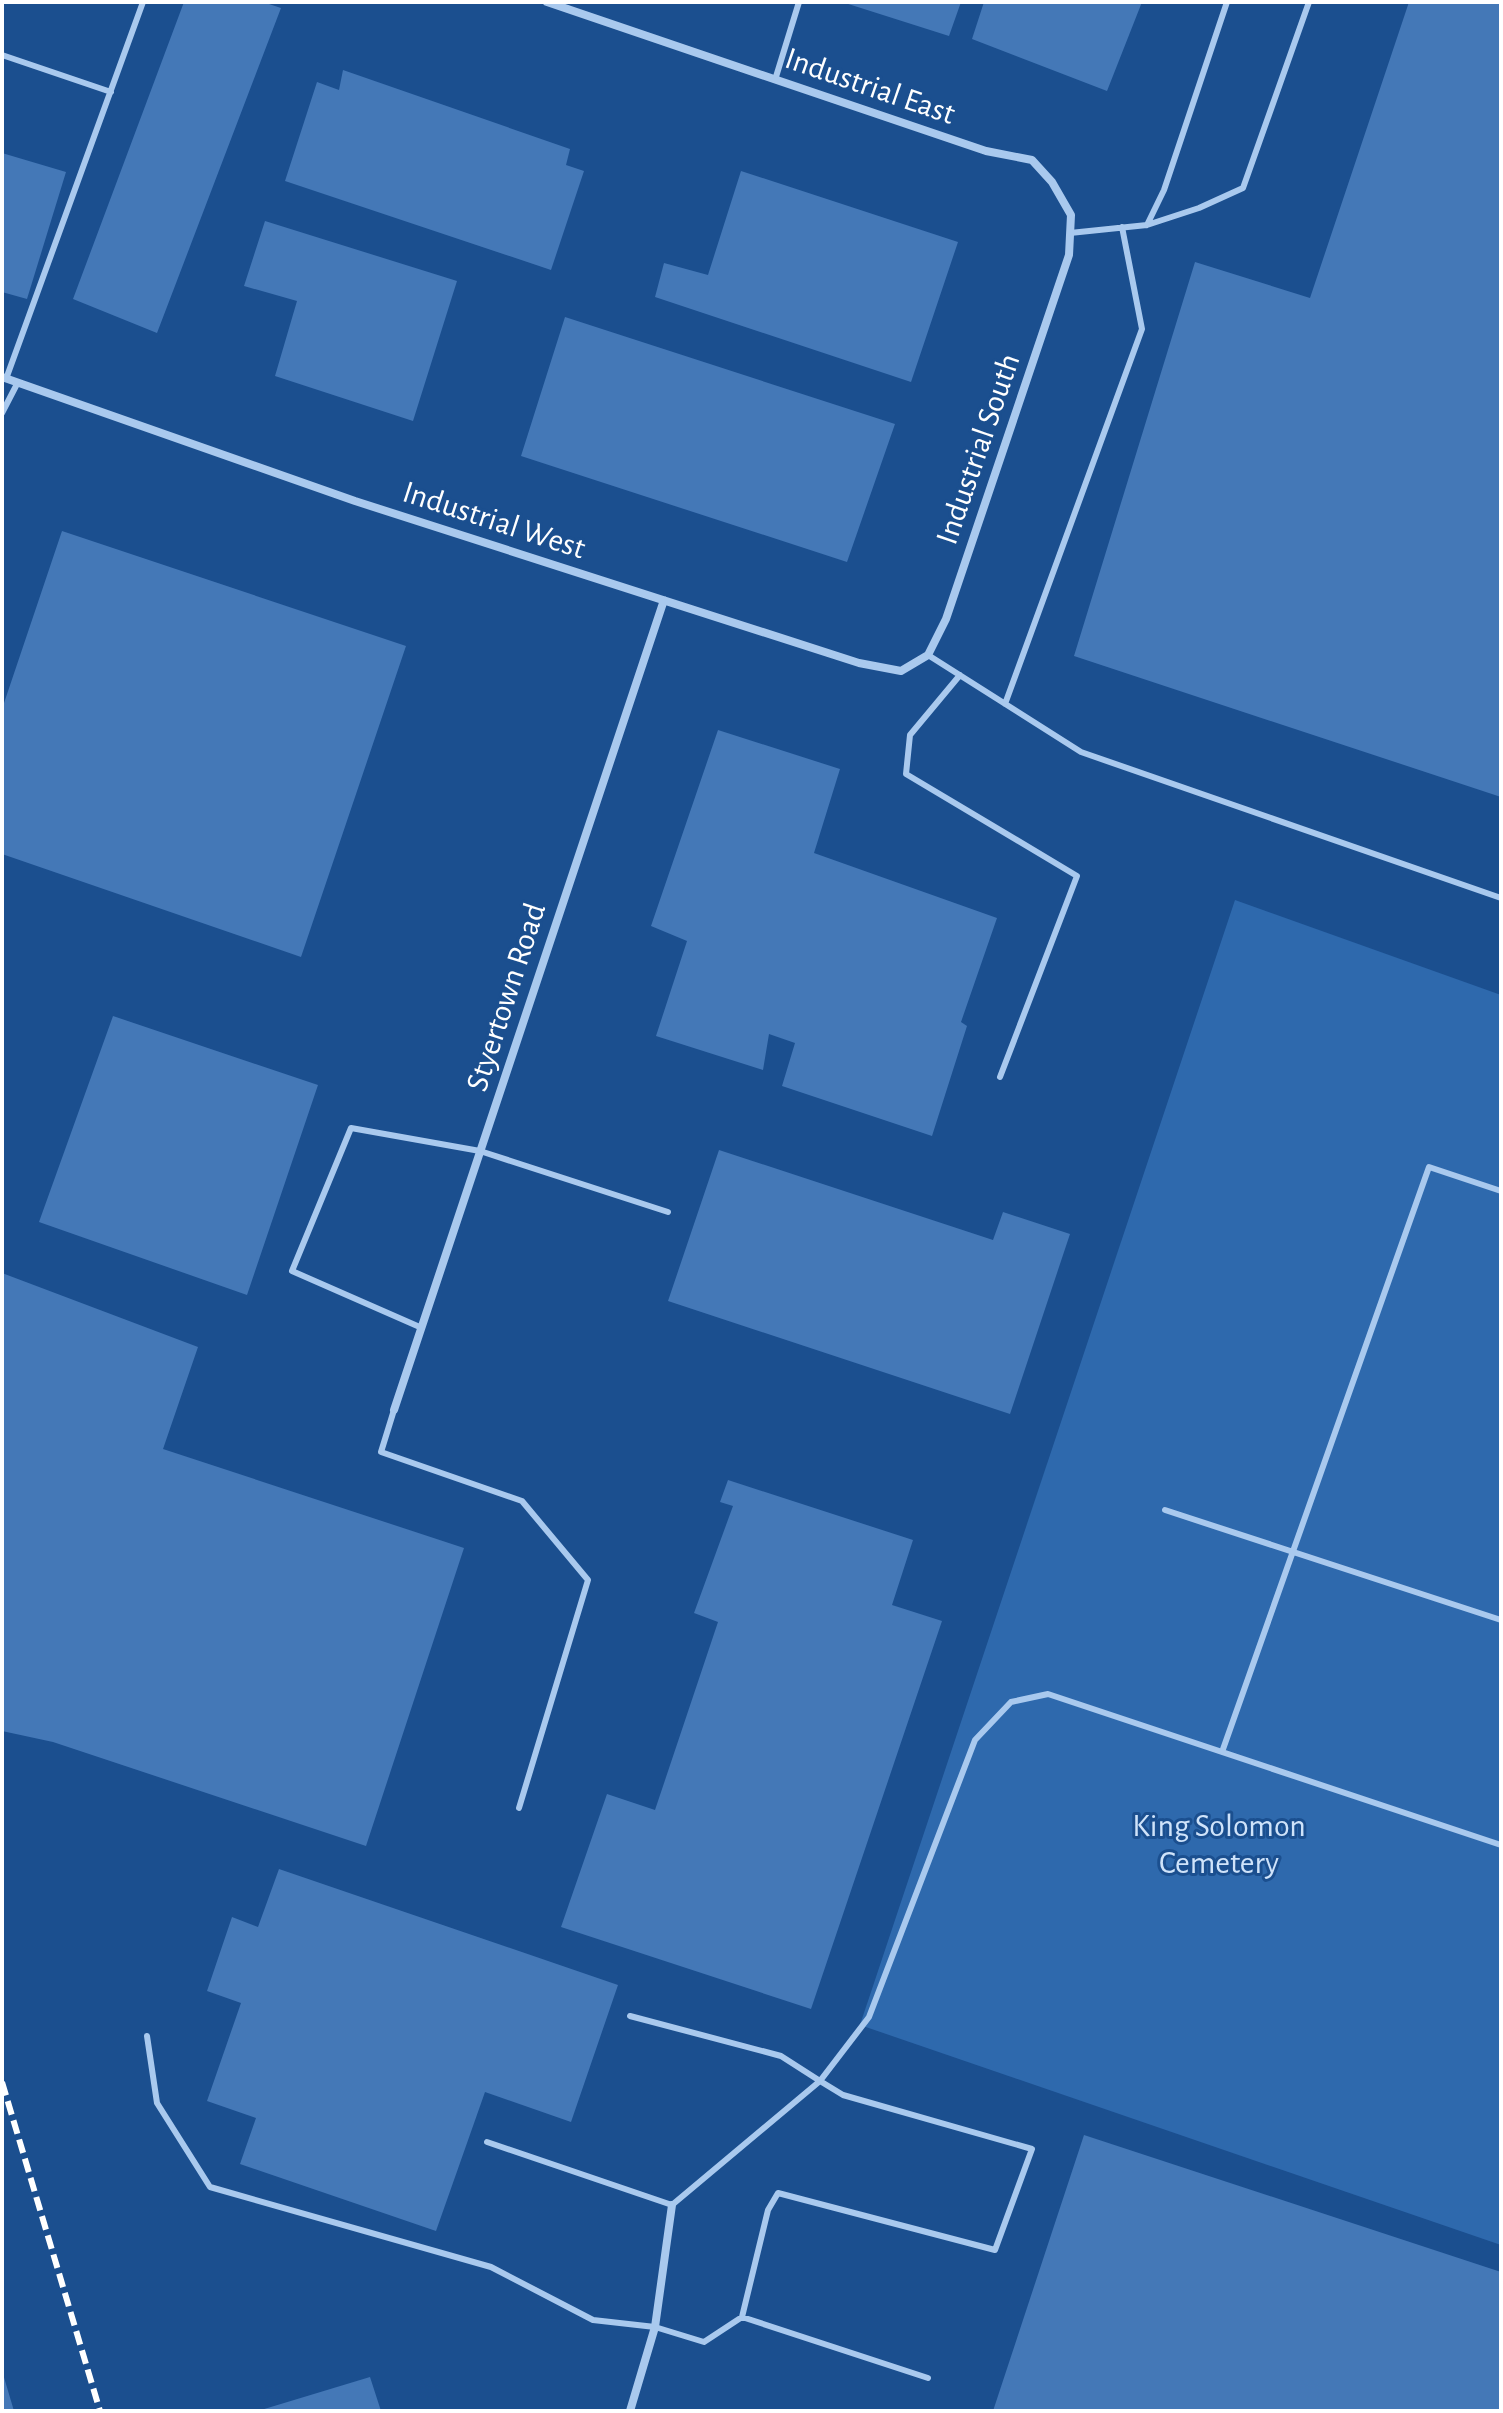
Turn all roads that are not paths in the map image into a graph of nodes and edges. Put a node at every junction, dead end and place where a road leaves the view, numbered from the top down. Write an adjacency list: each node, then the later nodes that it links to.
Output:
1 (143, 2): 9 (lane)
2 (547, 2): 6 (street, Industrial East)
3 (799, 2): 8 (lane)
4 (1227, 2): 10 (lane)
5 (1309, 2): 10 (lane)
6 (574, 6): 8 (street, Industrial East)
7 (2, 55): 9 (lane)
8 (775, 80): 12 (street, Industrial East)
9 (111, 92): 14 (lane)
10 (1147, 225): 11 (lane)
11 (1122, 227): 12 (lane); 20 (lane)
12 (1070, 233): 13 (street, Industrial East)
13 (1053, 300): 18 (street, Industrial South)
14 (4, 378): 15 (street, Industrial West)
15 (17, 384): 16 (lane); 17 (street, Industrial West)
16 (2, 413)
17 (664, 600): 18 (street, Industrial West); 23 (street, Styertown Road)
18 (928, 655): 19 (lane)
19 (960, 675): 20 (lane); 22 (lane)
20 (1005, 704): 21 (lane)
21 (1501, 898)
22 (1000, 1077)
23 (480, 1151): 25 (lane); 26 (street, Styertown Road); 26 (lane)
24 (1501, 1191): 29 (lane)
25 (668, 1212)
26 (422, 1328): 27 (street, Styertown Road)
27 (394, 1410): 32 (lane)
28 (1165, 1510): 29 (lane)
29 (1293, 1551): 30 (lane); 31 (lane)
30 (1501, 1620)
31 (1222, 1752): 33 (lane); 36 (lane)
32 (519, 1808)
33 (1501, 1845)
34 (630, 2016): 36 (lane)
35 (147, 2036): 40 (lane)
36 (820, 2081): 38 (lane); 39 (lane)
37 (487, 2142): 38 (lane)
38 (672, 2205): 40 (street)
39 (742, 2317): 40 (lane); 41 (lane)
40 (655, 2327): 42 (street)
41 (928, 2378)
42 (630, 2411)

